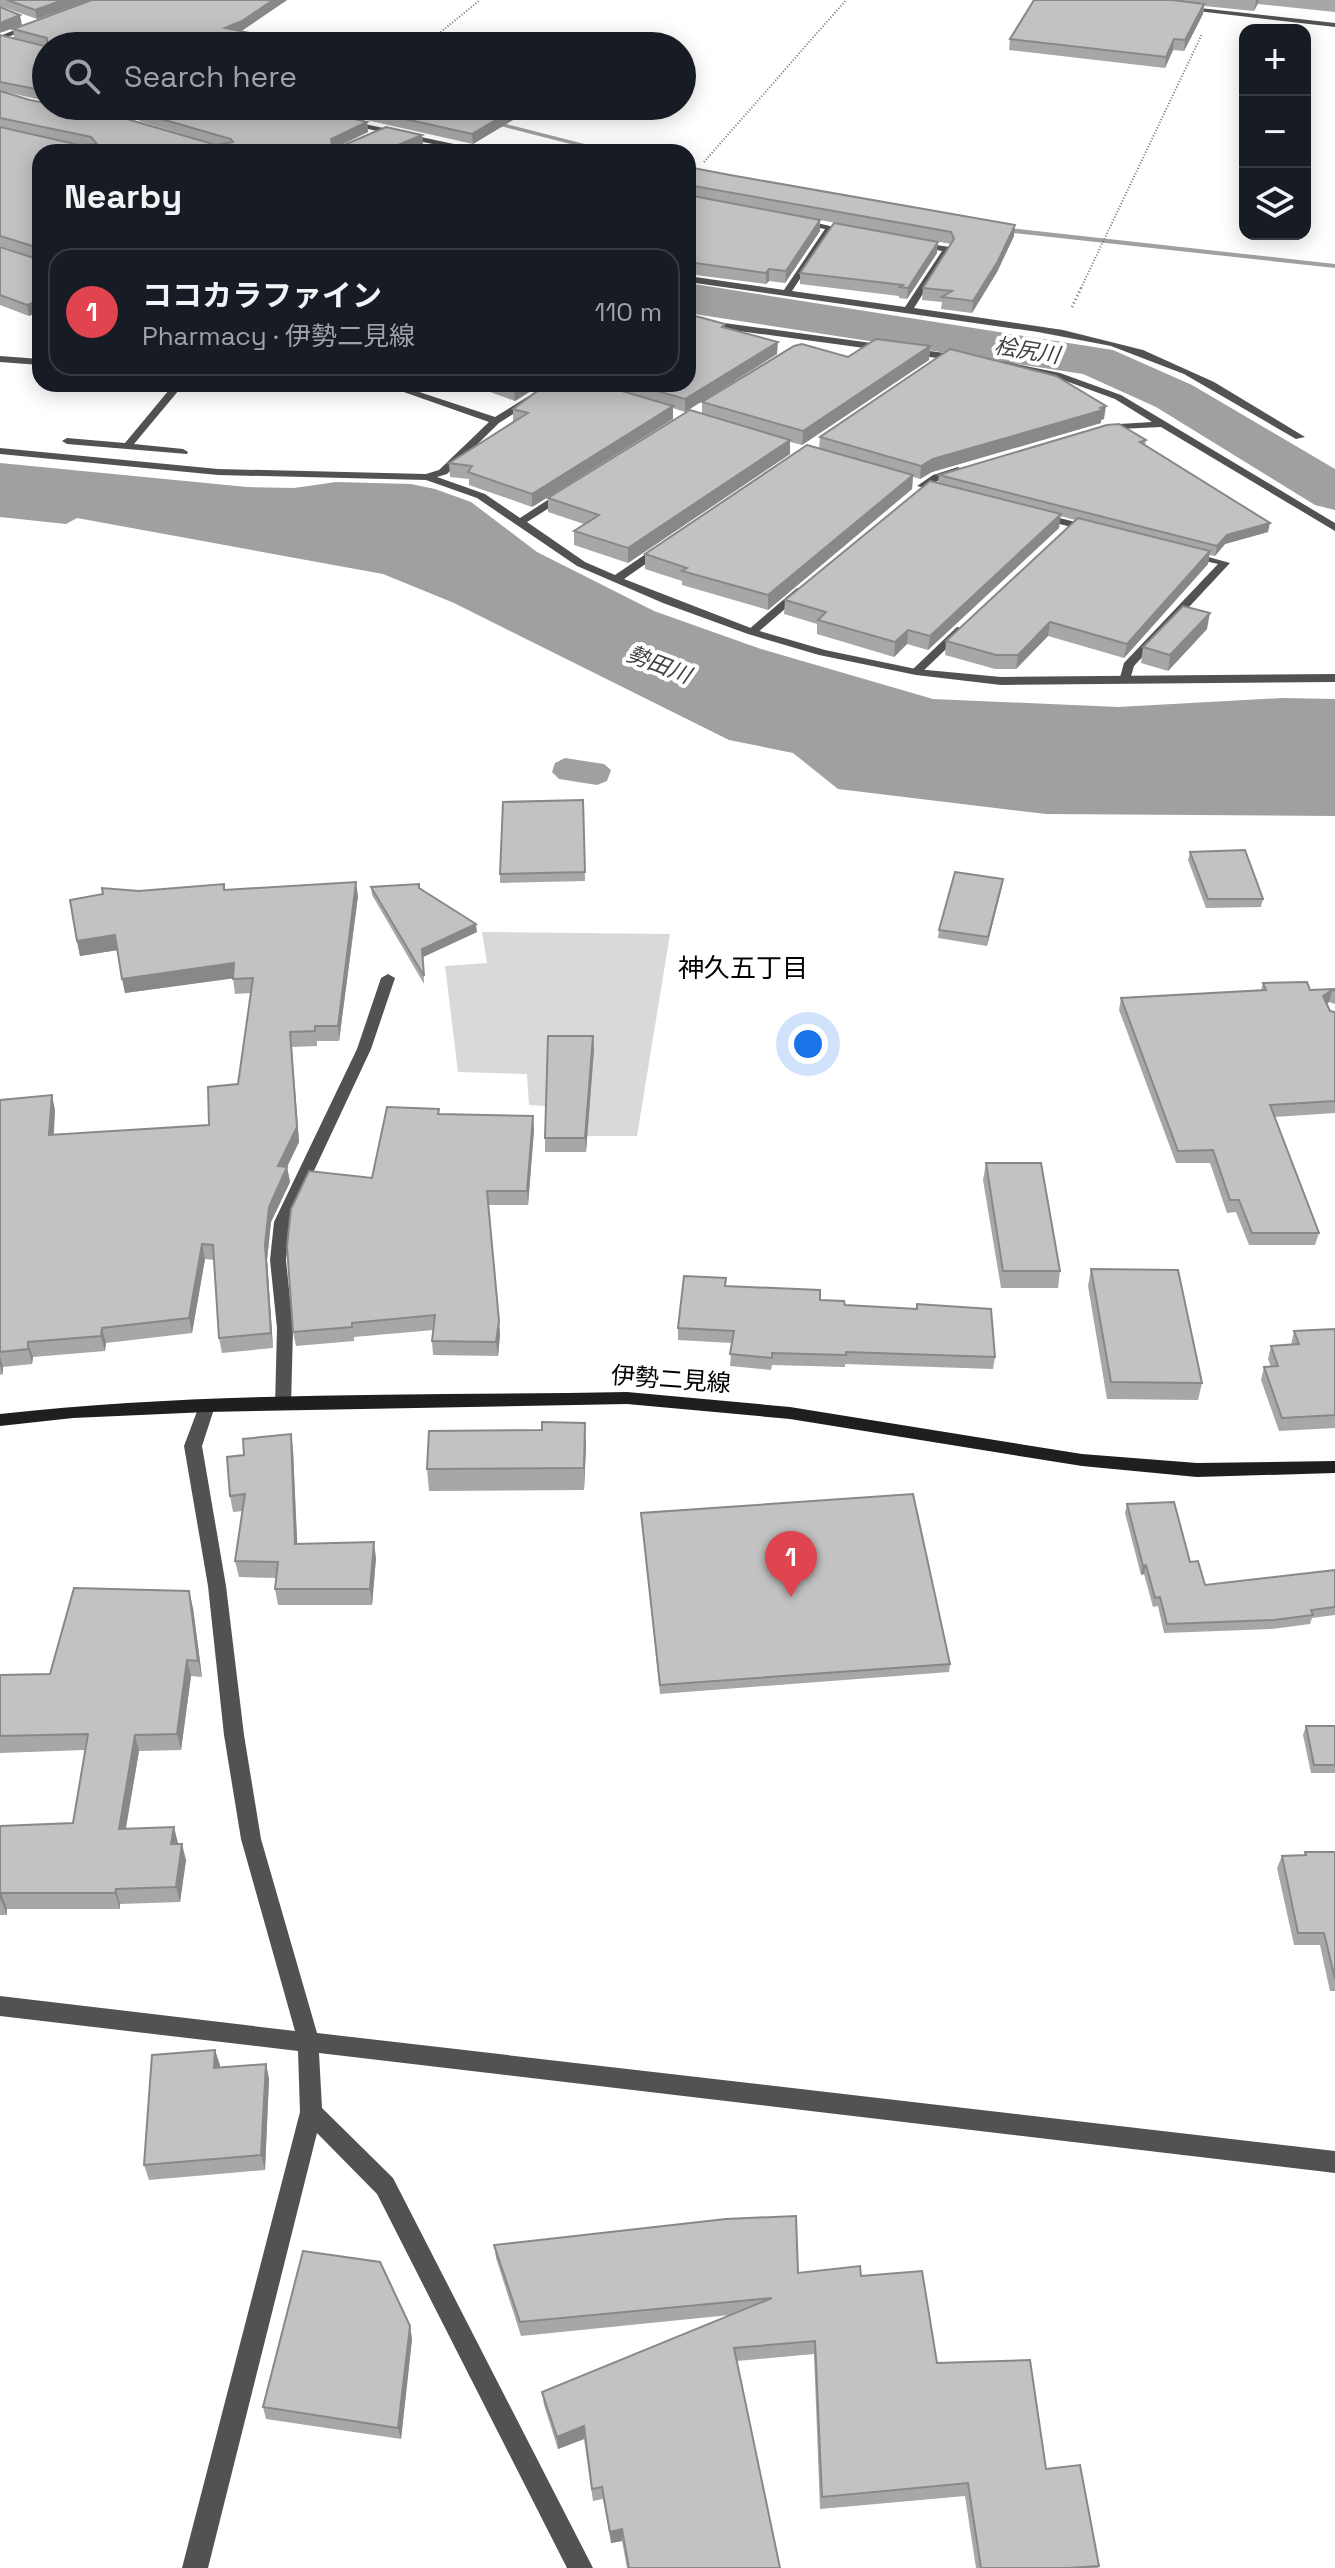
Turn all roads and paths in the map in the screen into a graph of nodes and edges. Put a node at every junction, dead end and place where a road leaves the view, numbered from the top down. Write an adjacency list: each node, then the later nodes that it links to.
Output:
1 (480, 0): 7 (path)
2 (846, 0): 18 (path)
3 (1169, 7): 4 (street)
4 (1213, 12): 6 (street); 26 (path)
5 (25, 20): 8 (street)
6 (1335, 25)
7 (441, 32)
8 (0, 39): 9 (street)
9 (15, 43)
10 (113, 120): 13 (street)
11 (128, 120): 13 (street)
12 (345, 121): 15 (street)
13 (123, 122): 14 (street)
14 (138, 126)
15 (385, 131): 16 (street); 17 (street)
16 (355, 144)
17 (445, 144)
18 (704, 162)
19 (784, 219): 20 (street)
20 (830, 227): 21 (street); 24 (street)
21 (845, 230)
22 (903, 241): 25 (street)
23 (696, 280): 24 (street)
24 (786, 293): 25 (street)
25 (908, 310): 44 (street)
26 (1070, 310)
27 (696, 322): 28 (street)
28 (817, 337): 29 (street); 30 (street)
29 (804, 346)
30 (946, 356): 32 (street); 35 (street)
31 (0, 359): 33 (street)
32 (968, 359)
33 (32, 361)
34 (996, 363): 39 (street)
35 (933, 365)
36 (172, 392): 46 (street)
37 (410, 392): 41 (street)
38 (542, 392): 41 (street)
39 (1112, 394): 40 (street); 42 (street)
40 (1118, 418): 42 (street); 43 (street)
41 (496, 421): 50 (street)
42 (1162, 424): 59 (street)
43 (1089, 432)
44 (1300, 437)
45 (67, 441): 46 (street)
46 (127, 447): 48 (street)
47 (0, 451): 50 (street)
48 (183, 452)
49 (968, 468): 52 (street)
50 (427, 477): 57 (street)
51 (907, 482): 52 (street)
52 (924, 487): 54 (street); 55 (street)
53 (571, 490): 57 (street)
54 (941, 491)
55 (914, 497)
56 (1034, 514): 58 (street)
57 (520, 522): 64 (street)
58 (1073, 524): 60 (street); 61 (street)
59 (1335, 528)
60 (1100, 531)
61 (1062, 535)
62 (678, 537): 64 (street)
63 (1168, 549): 70 (street)
64 (616, 579): 67 (street)
65 (810, 583): 67 (street)
66 (972, 619): 68 (street)
67 (752, 632): 68 (street)
68 (916, 672): 70 (street)
69 (1335, 678): 70 (street)
70 (1125, 681)
71 (388, 978): 73 (street)
72 (207, 1406): 73 (main road, 伊勢二見線); 74 (main road, 伊勢二見線); 77 (street)
73 (283, 1406): 75 (main road, 伊勢二見線)
74 (0, 1420)
75 (1335, 1467)
76 (0, 2006): 77 (street)
77 (308, 2040): 78 (street); 79 (street)
78 (311, 2112): 80 (street); 81 (street)
79 (1335, 2162)
80 (195, 2568)
81 (580, 2568)

